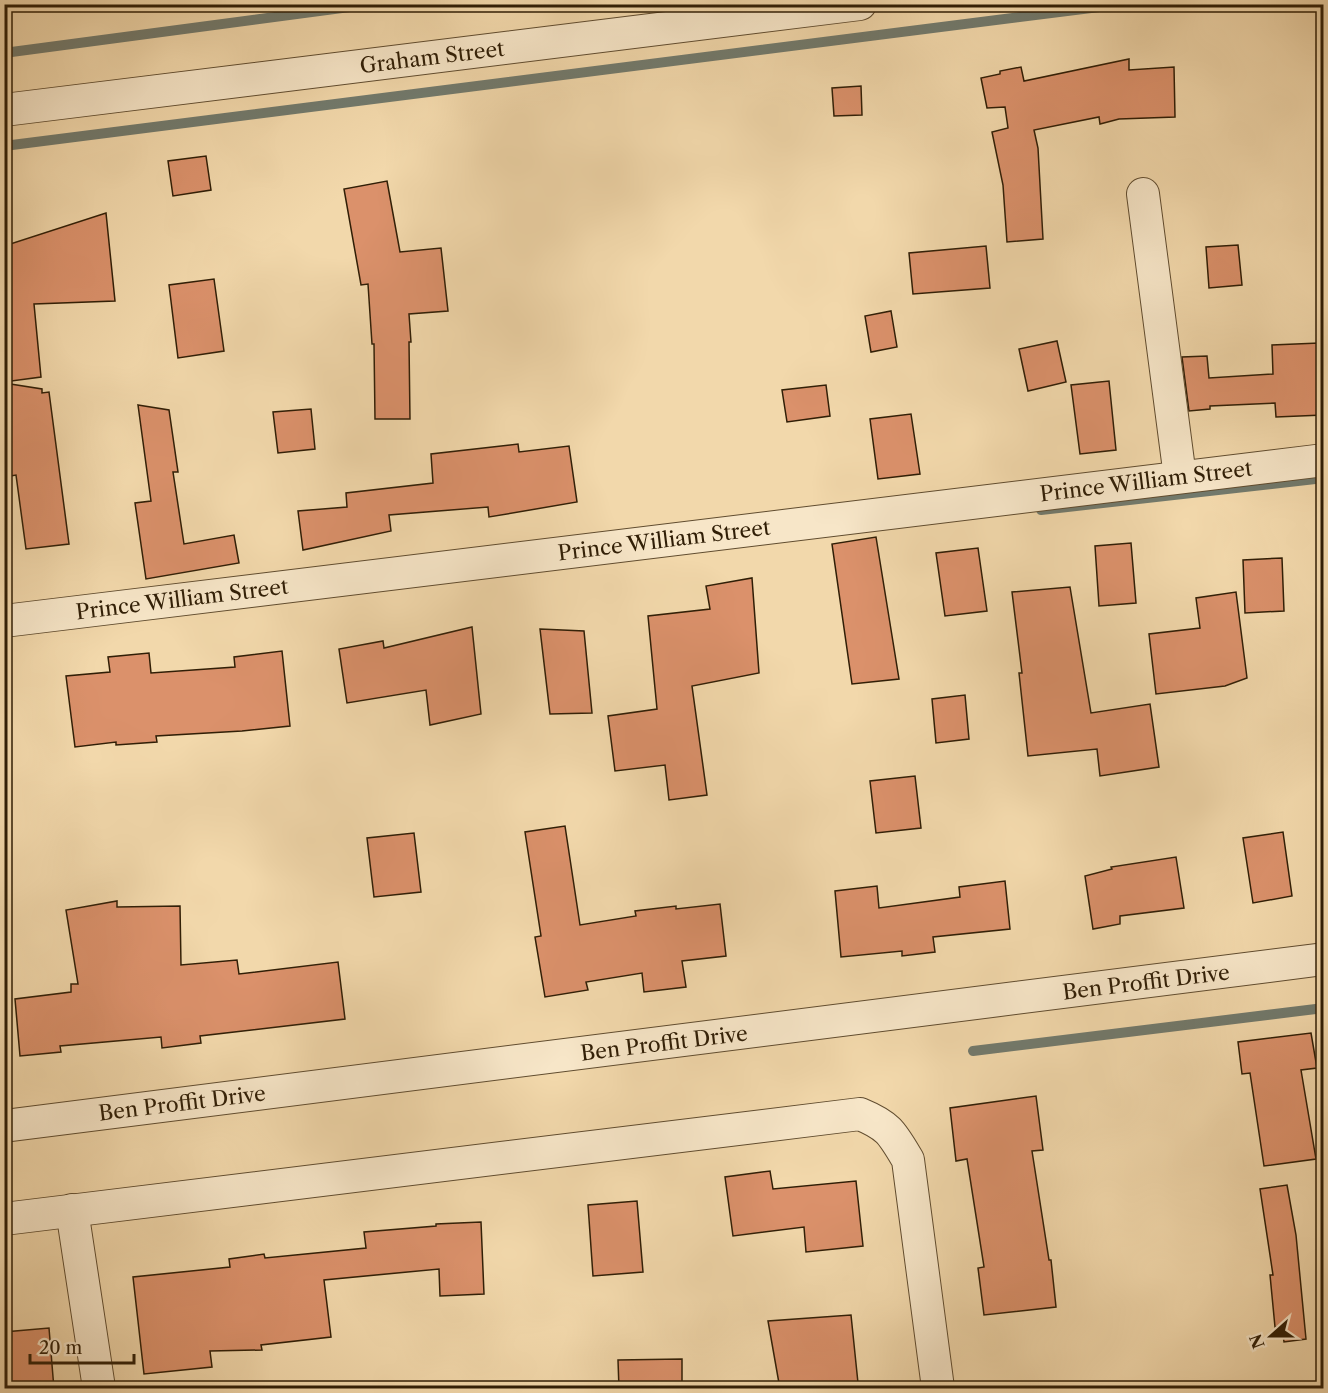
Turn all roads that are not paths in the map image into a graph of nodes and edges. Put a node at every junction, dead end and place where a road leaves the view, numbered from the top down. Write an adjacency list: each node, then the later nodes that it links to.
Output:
1 (860, 4): 2 (street, Graham Street)
2 (4, 110)
3 (1143, 194): 5 (street)
4 (1323, 460): 5 (street, Prince William Street)
5 (1180, 477): 6 (street, Prince William Street)
6 (4, 621)
7 (1323, 959): 8 (street, Ben Proffit Drive)
8 (4, 1126)
9 (72, 1210): 10 (street); 11 (street); 12 (street)
10 (4, 1219)
11 (99, 1389)
12 (938, 1389)

